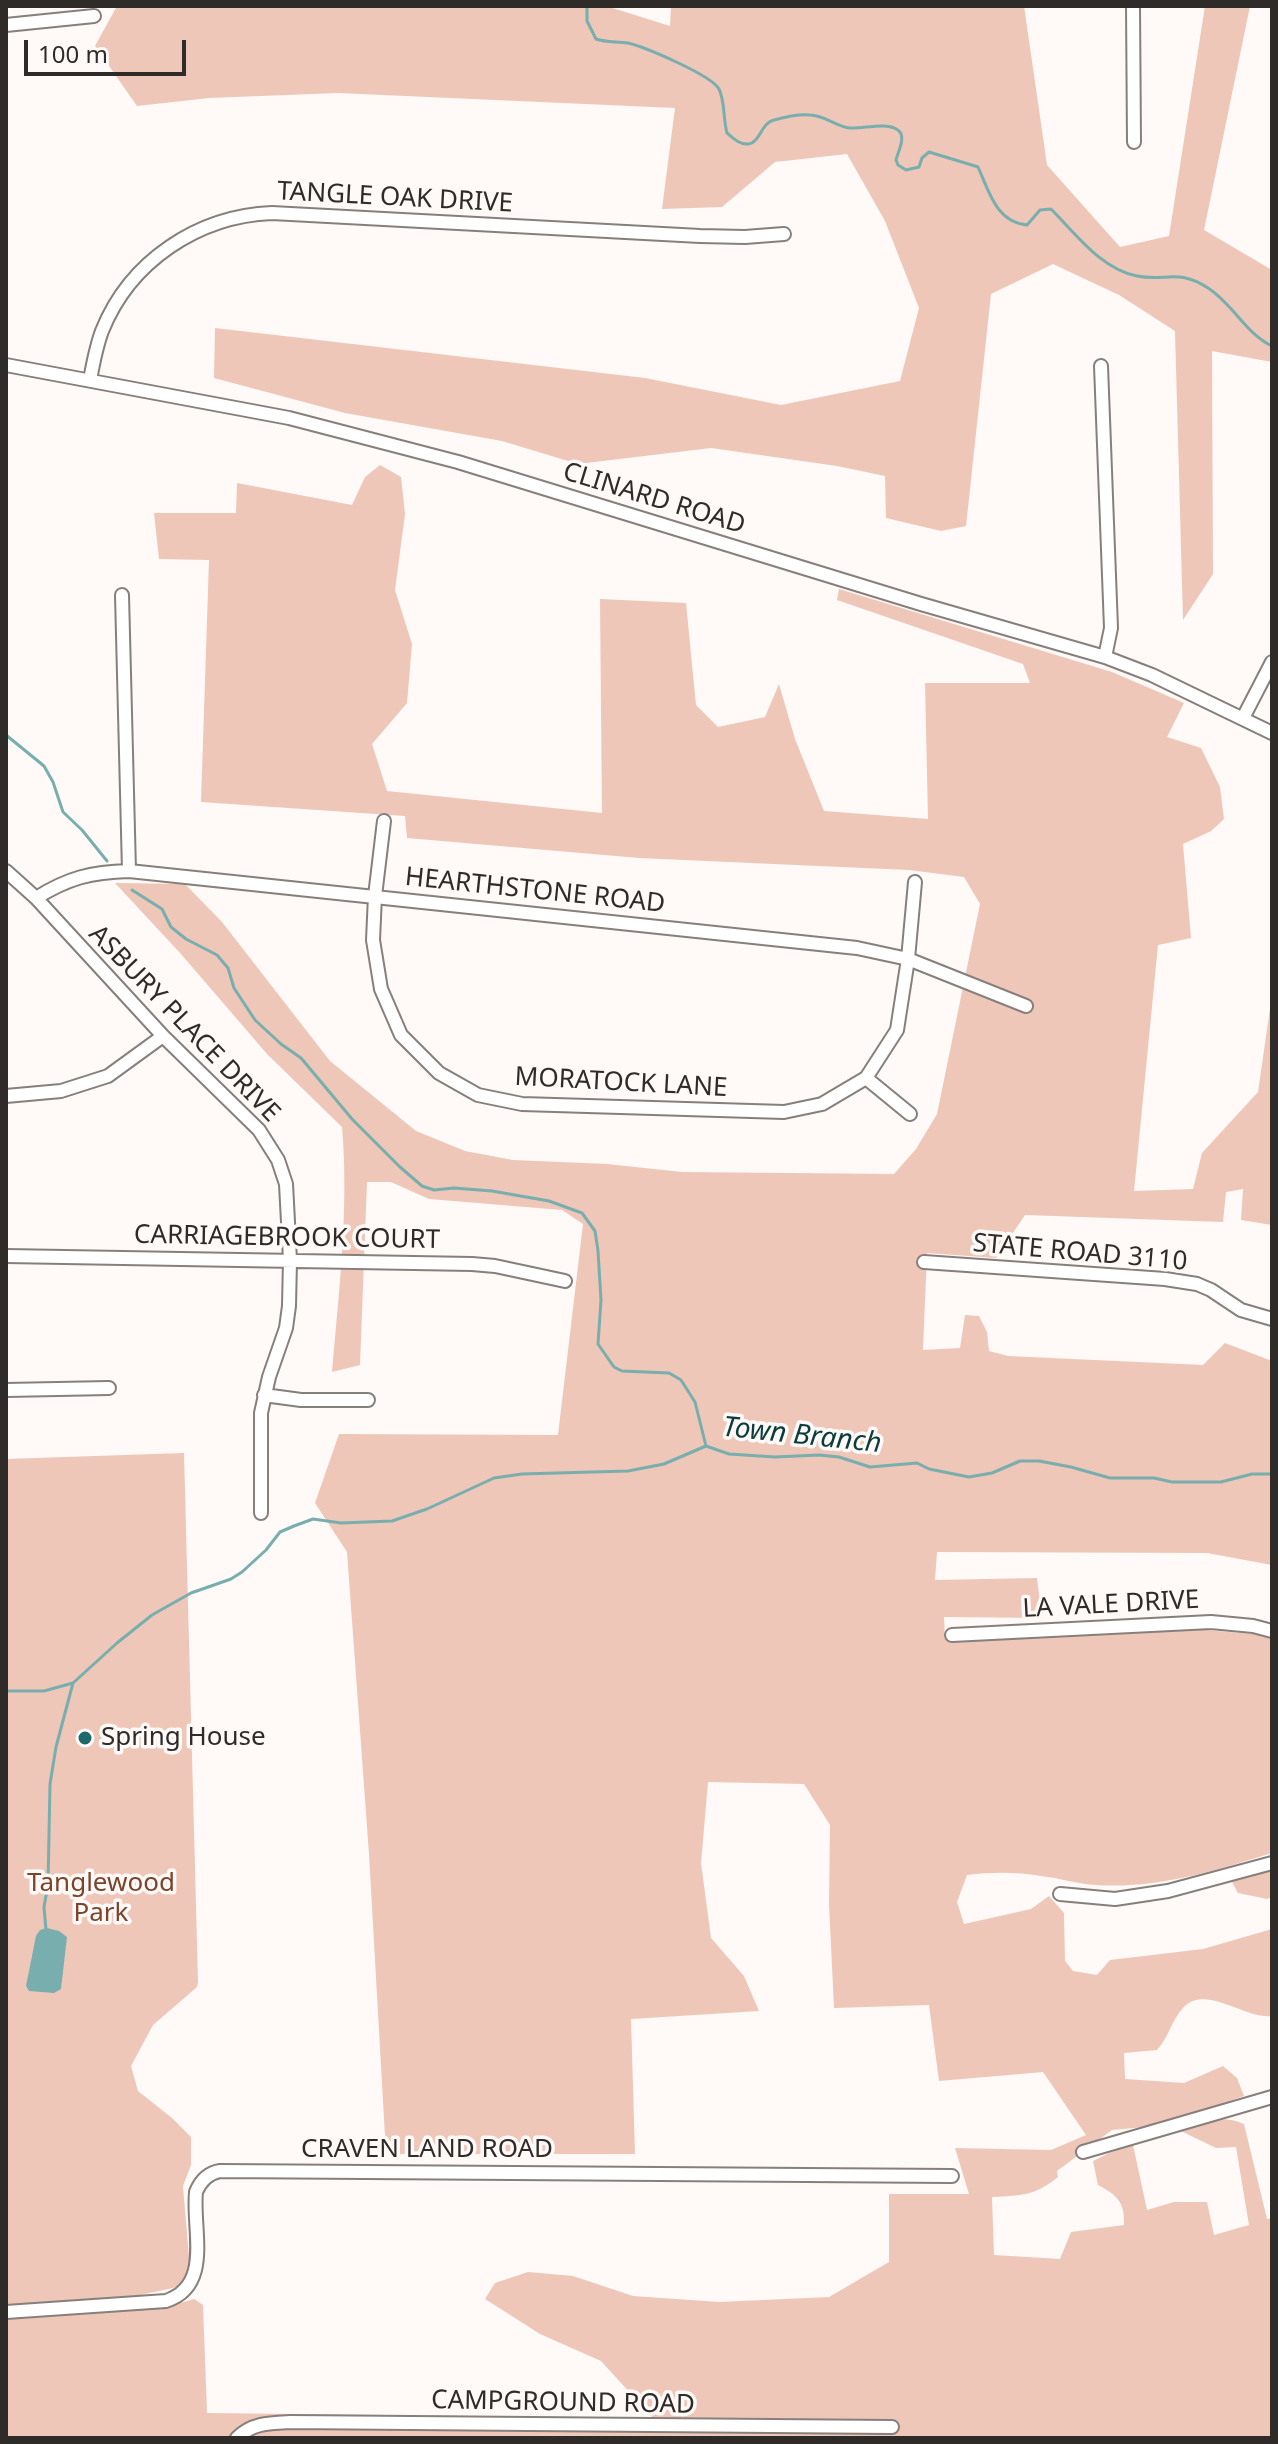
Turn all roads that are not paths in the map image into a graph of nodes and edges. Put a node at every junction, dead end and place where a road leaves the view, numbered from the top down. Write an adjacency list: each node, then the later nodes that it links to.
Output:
1 (1133, 6): 4 (street)
2 (94, 16): 3 (street)
3 (6, 25)
4 (1134, 142)
5 (784, 234): 8 (street, TANGLE OAK DRIVE)
6 (6, 365): 8 (street, CLINARD ROAD)
7 (1101, 366): 10 (street)
8 (90, 380): 10 (street, CLINARD ROAD)
9 (122, 595): 16 (street)
10 (1105, 657): 12 (street, CLINARD ROAD)
11 (1272, 662): 12 (street)
12 (1243, 718): 13 (street, CLINARD ROAD)
13 (1272, 733)
14 (384, 821): 18 (street, MORATOCK LANE)
15 (6, 871): 19 (street, ASBURY PLACE DRIVE)
16 (129, 871): 18 (street, HEARTHSTONE ROAD); 19 (street, HEARTHSTONE ROAD)
17 (915, 882): 20 (street, MORATOCK LANE)
18 (375, 896): 20 (street, HEARTHSTONE ROAD); 23 (street, MORATOCK LANE)
19 (36, 898): 22 (street, ASBURY PLACE DRIVE)
20 (908, 959): 21 (street, HEARTHSTONE ROAD); 23 (street, MORATOCK LANE)
21 (1026, 1006)
22 (163, 1036): 24 (street); 27 (street, ASBURY PLACE DRIVE)
23 (866, 1078): 25 (street)
24 (6, 1096)
25 (910, 1114)
26 (6, 1256): 27 (street, CARRIAGEBROOK COURT)
27 (290, 1260): 29 (street, CARRIAGEBROOK COURT); 33 (street, ASBURY PLACE DRIVE)
28 (924, 1262): 30 (street, STATE ROAD 3110)
29 (565, 1281)
30 (1272, 1319)
31 (109, 1388): 32 (street)
32 (6, 1390)
33 (264, 1395): 34 (street); 35 (street, ASBURY PLACE DRIVE)
34 (368, 1400)
35 (261, 1513)
36 (1272, 1631): 37 (street, LA VALE DRIVE)
37 (952, 1635)
38 (1272, 1863): 39 (street)
39 (1060, 1894)
40 (1272, 2097): 41 (street)
41 (1083, 2152)
42 (952, 2176): 43 (street, CRAVEN LAND ROAD)
43 (6, 2312)
44 (892, 2427): 45 (street, CAMPGROUND ROAD)
45 (237, 2438)

